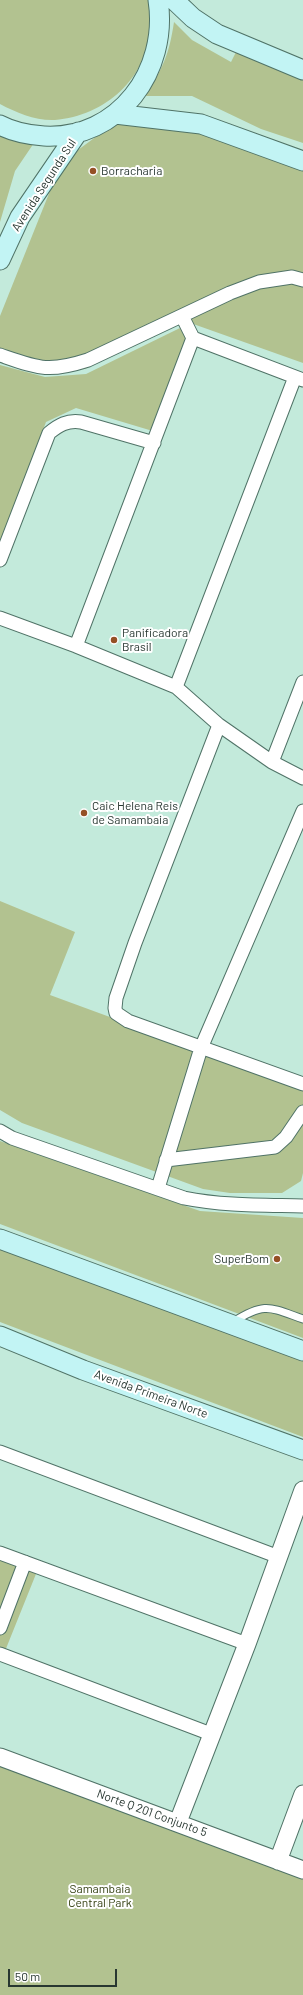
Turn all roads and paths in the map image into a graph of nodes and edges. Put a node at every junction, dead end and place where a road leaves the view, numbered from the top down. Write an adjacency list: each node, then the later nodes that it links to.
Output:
1 (158, 0): 4 (main road)
2 (174, 0): 3 (main road)
3 (303, 70)
4 (115, 114): 6 (main road); 7 (main road)
5 (0, 125): 6 (main road)
6 (78, 132): 8 (main road, Avenida Segunda Sul)
7 (303, 161)
8 (0, 260)
9 (303, 280): 10 (street)
10 (182, 316): 11 (street); 12 (street)
11 (192, 338): 13 (street); 14 (street)
12 (0, 355)
13 (299, 378): 19 (street)
14 (154, 443): 15 (street); 17 (street)
15 (0, 560)
16 (0, 618): 17 (street)
17 (76, 646): 19 (street)
18 (303, 682): 21 (street)
19 (176, 687): 20 (street)
20 (219, 725): 21 (street); 24 (street)
21 (272, 762): 22 (street)
22 (303, 778)
23 (303, 811): 24 (street)
24 (201, 1048): 25 (street); 28 (street)
25 (303, 1084)
26 (303, 1112): 28 (street)
27 (0, 1131): 29 (street)
28 (166, 1160): 29 (street)
29 (158, 1188): 30 (street)
30 (303, 1206)
31 (0, 1238): 33 (main road)
32 (303, 1319): 33 (lane)
33 (229, 1324): 35 (main road)
34 (0, 1336): 36 (main road, Avenida Primeira Norte)
35 (303, 1352)
36 (303, 1450)
37 (0, 1452): 40 (street)
38 (303, 1490): 40 (street)
39 (0, 1553): 41 (street)
40 (279, 1557): 43 (street)
41 (25, 1562): 42 (street); 43 (street)
42 (0, 1628)
43 (247, 1644): 45 (street)
44 (0, 1654): 45 (street)
45 (212, 1734): 48 (street)
46 (0, 1757): 48 (street, Norte Q 201 Conjunto 5)
47 (303, 1794): 49 (street)
48 (178, 1822): 49 (street, Norte Q 201 Conjunto 5)
49 (278, 1861): 50 (street, Norte Q 201 Conjunto 5)
50 (303, 1870)

